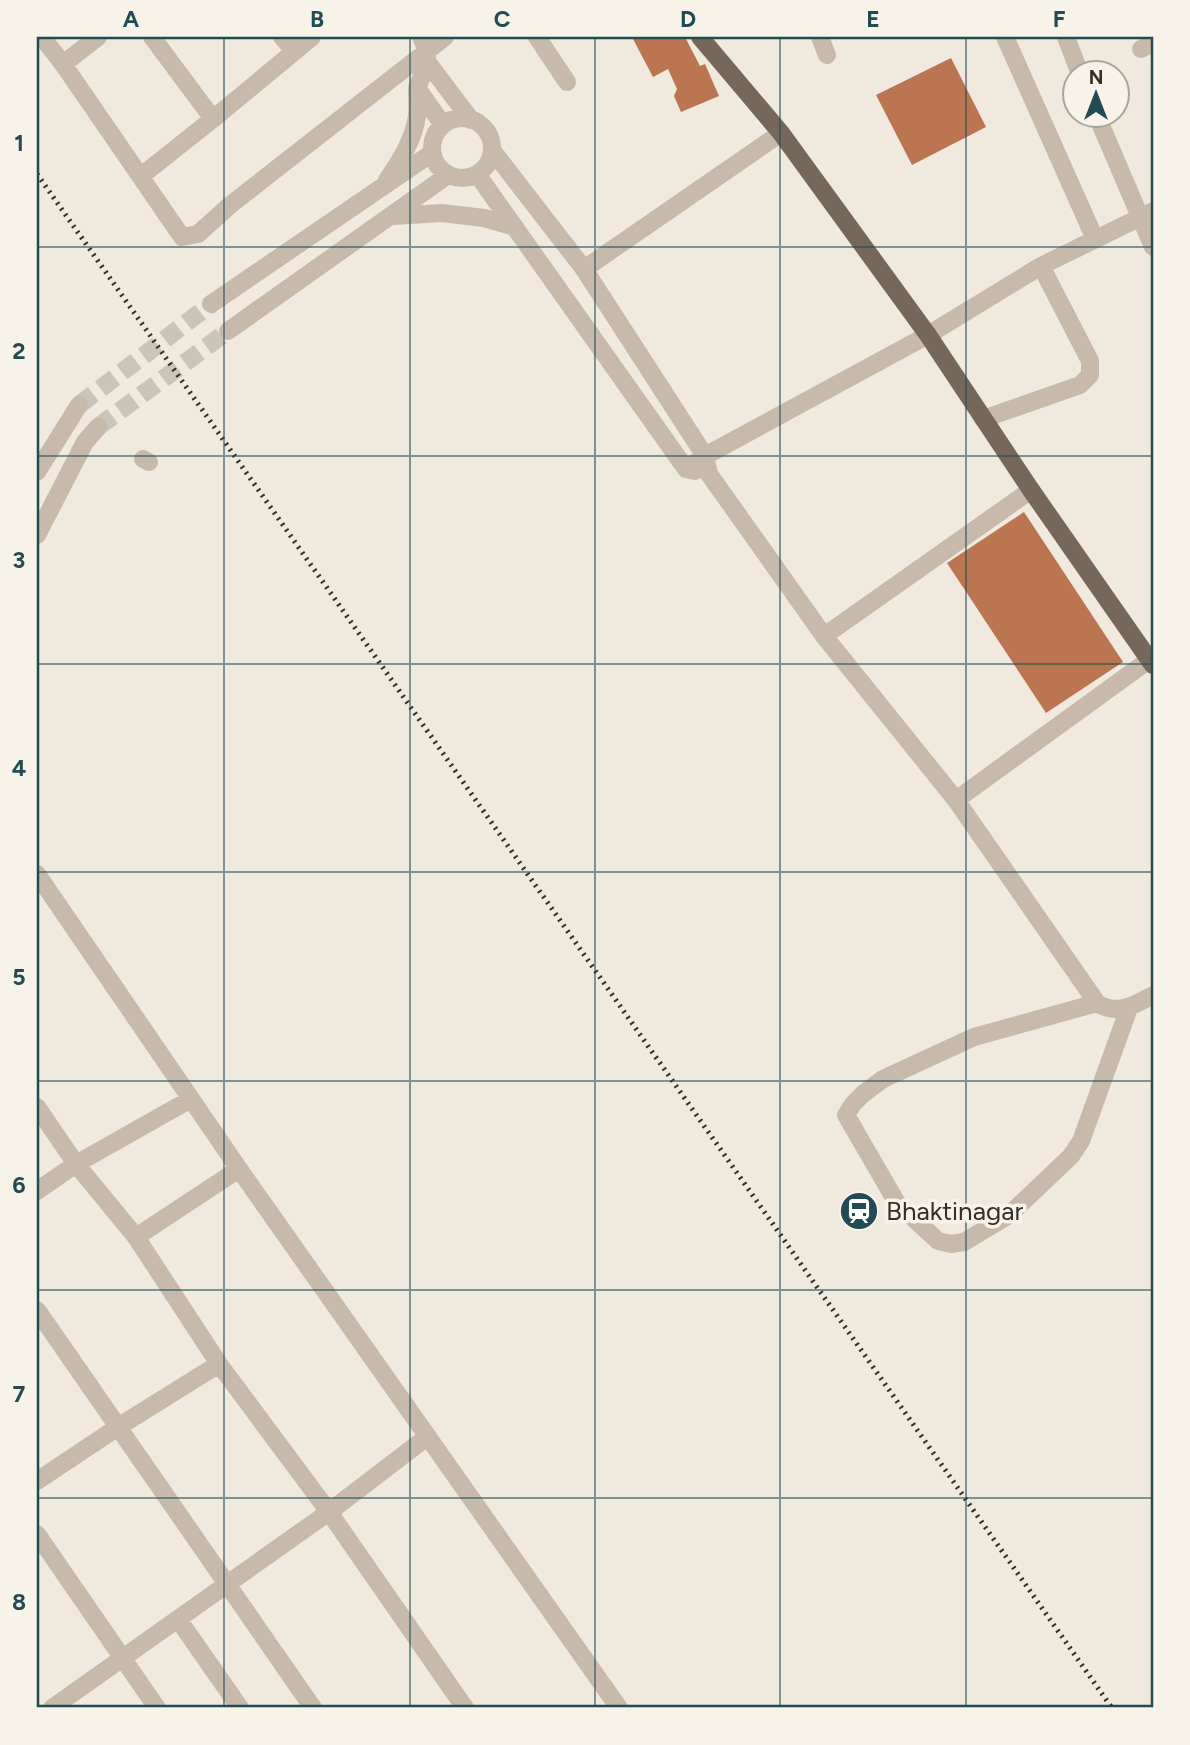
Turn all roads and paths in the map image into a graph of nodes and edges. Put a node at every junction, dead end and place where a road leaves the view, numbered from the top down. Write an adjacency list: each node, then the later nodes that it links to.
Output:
1 (42, 37): 15 (street)
2 (98, 37): 15 (street)
3 (152, 37): 18 (street)
4 (312, 37): 11 (street)
5 (444, 37): 12 (street)
6 (537, 37): 16 (street)
7 (700, 37): 22 (main road)
8 (820, 37): 13 (street)
9 (1005, 37): 32 (street)
10 (1066, 37): 14 (street)
11 (288, 44): 18 (street)
12 (425, 50): 17 (street); 19 (street); 27 (street)
13 (827, 55)
14 (1075, 60)
15 (63, 64): 27 (street)
16 (567, 82)
17 (417, 88): 20 (street); 28 (street)
18 (213, 119): 27 (street)
19 (471, 120): 20 (street); 23 (street)
20 (443, 125): 24 (street)
21 (1104, 130): 29 (street)
22 (781, 133): 35 (street); 38 (main road)
23 (492, 150): 25 (street); 35 (street)
24 (432, 153): 26 (street); 28 (street)
25 (477, 174): 26 (street); 31 (street)
26 (448, 175): 30 (street)
27 (141, 176)
28 (383, 186): 36 (street)
29 (1147, 214): 32 (street); 33 (street)
30 (390, 216): 31 (street); 37 (street)
31 (515, 228): 43 (street)
32 (1095, 239): 34 (street)
33 (1153, 247)
34 (1041, 266): 38 (street); 40 (street)
35 (584, 269): 42 (street)
36 (211, 304)
37 (228, 331)
38 (928, 335): 40 (main road); 42 (street)
39 (79, 405): 44 (street)
40 (983, 419): 46 (main road)
41 (98, 427): 47 (street)
42 (705, 456): 43 (street); 45 (street)
43 (686, 469): 45 (street)
44 (37, 472)
45 (709, 474): 48 (street)
46 (1031, 490): 48 (street); 49 (main road)
47 (37, 535)
48 (824, 636): 50 (street)
49 (1152, 660): 50 (street)
50 (956, 800): 53 (street)
51 (37, 874): 55 (street)
52 (1153, 995): 54 (street)
53 (1097, 1003): 54 (street); 54 (street)
54 (1129, 1008)
55 (191, 1099): 57 (street); 58 (street)
56 (37, 1107): 57 (street)
57 (76, 1164): 59 (street); 60 (street)
58 (239, 1169): 60 (street); 64 (street)
59 (37, 1191)
60 (136, 1237): 62 (street)
61 (37, 1310): 63 (street)
62 (219, 1364): 63 (street); 66 (street)
63 (118, 1427): 65 (street); 68 (street)
64 (427, 1437): 66 (street); 76 (street)
65 (37, 1481)
66 (329, 1512): 68 (street); 75 (street)
67 (37, 1534): 70 (street)
68 (226, 1585): 69 (street); 74 (street)
69 (178, 1619): 70 (street); 73 (street)
70 (122, 1658): 71 (street); 72 (street)
71 (52, 1708)
72 (158, 1708)
73 (240, 1708)
74 (313, 1708)
75 (465, 1708)
76 (620, 1708)

